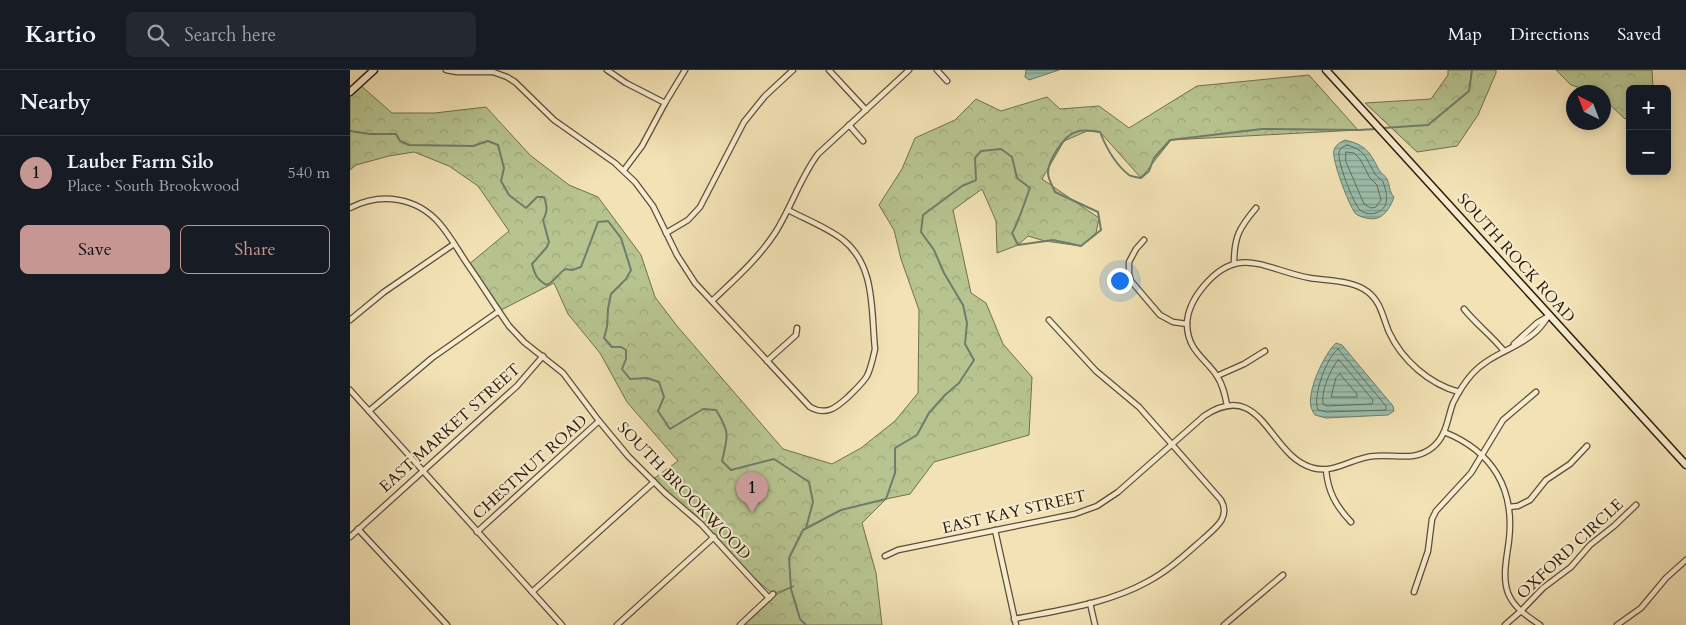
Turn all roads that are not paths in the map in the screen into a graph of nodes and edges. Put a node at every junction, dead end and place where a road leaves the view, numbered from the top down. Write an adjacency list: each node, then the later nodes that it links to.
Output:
1 (374, 70): 12 (main road)
2 (446, 70): 10 (street)
3 (607, 70): 13 (street)
4 (685, 70): 13 (street)
5 (793, 70): 21 (street)
6 (829, 70): 14 (street)
7 (909, 70): 14 (street)
8 (937, 70): 11 (street)
9 (1326, 70): 28 (main road, SOUTH ROCK ROAD)
10 (483, 71): 17 (street)
11 (947, 81)
12 (350, 92)
13 (664, 103): 17 (street)
14 (866, 110): 15 (street)
15 (849, 126): 16 (street); 20 (street)
16 (863, 141)
17 (624, 170): 21 (street)
18 (350, 208): 23 (street, SOUTH BROOKWOOD)
19 (1256, 208): 24 (street)
20 (788, 210): 25 (street); 36 (street)
21 (666, 234): 25 (street)
22 (1144, 240): 31 (street)
23 (454, 244): 27 (street, SOUTH BROOKWOOD); 29 (street)
24 (1234, 264): 31 (street); 39 (street)
25 (712, 301): 36 (street)
26 (1464, 309): 34 (street)
27 (499, 312): 35 (street, SOUTH BROOKWOOD); 42 (street)
28 (1549, 315): 34 (street); 48 (main road, SOUTH ROCK ROAD)
29 (350, 320)
30 (1049, 320): 45 (street)
31 (1187, 324): 37 (street)
32 (797, 328): 36 (street)
33 (1266, 351): 37 (street)
34 (1504, 351): 39 (street)
35 (543, 356): 43 (street, SOUTH BROOKWOOD); 50 (street, EAST MARKET STREET)
36 (767, 361)
37 (1217, 376): 41 (street)
38 (350, 390): 42 (street)
39 (1459, 392): 44 (street)
40 (1536, 392): 47 (street)
41 (1226, 405): 45 (street, EAST KAY STREET); 49 (street)
42 (369, 411): 50 (street)
43 (599, 421): 51 (street, SOUTH BROOKWOOD); 57 (street, CHESTNUT ROAD)
44 (1444, 432): 47 (street); 49 (street)
45 (1172, 445): 56 (street, EAST KAY STREET); 67 (street)
46 (1587, 446): 53 (street)
47 (1483, 455): 53 (street); 64 (street)
48 (1686, 465)
49 (1326, 470): 54 (street)
50 (422, 471): 55 (street, EAST MARKET STREET); 57 (street)
51 (654, 482): 59 (street, SOUTH BROOKWOOD); 63 (street)
52 (1636, 506): 68 (street, OXFORD CIRCLE)
53 (1509, 507): 68 (street)
54 (1351, 522)
55 (358, 529): 58 (street, EAST MARKET STREET); 71 (street)
56 (995, 530): 60 (street, EAST KAY STREET); 69 (street)
57 (477, 532): 63 (street)
58 (350, 537)
59 (714, 537): 66 (street, SOUTH BROOKWOOD); 73 (street)
60 (885, 556)
61 (1686, 560): 78 (street)
62 (1283, 575): 70 (street)
63 (532, 592): 72 (street)
64 (1414, 592)
65 (773, 594): 66 (street)
66 (769, 598): 74 (street)
67 (1090, 603): 69 (street); 75 (street)
68 (1521, 611): 76 (street, OXFORD CIRCLE); 77 (street)
69 (1015, 622)
70 (1226, 624)
71 (447, 625)
72 (562, 625)
73 (617, 625)
74 (740, 625)
75 (1095, 625)
76 (1504, 625)
77 (1540, 625)
78 (1617, 625)

